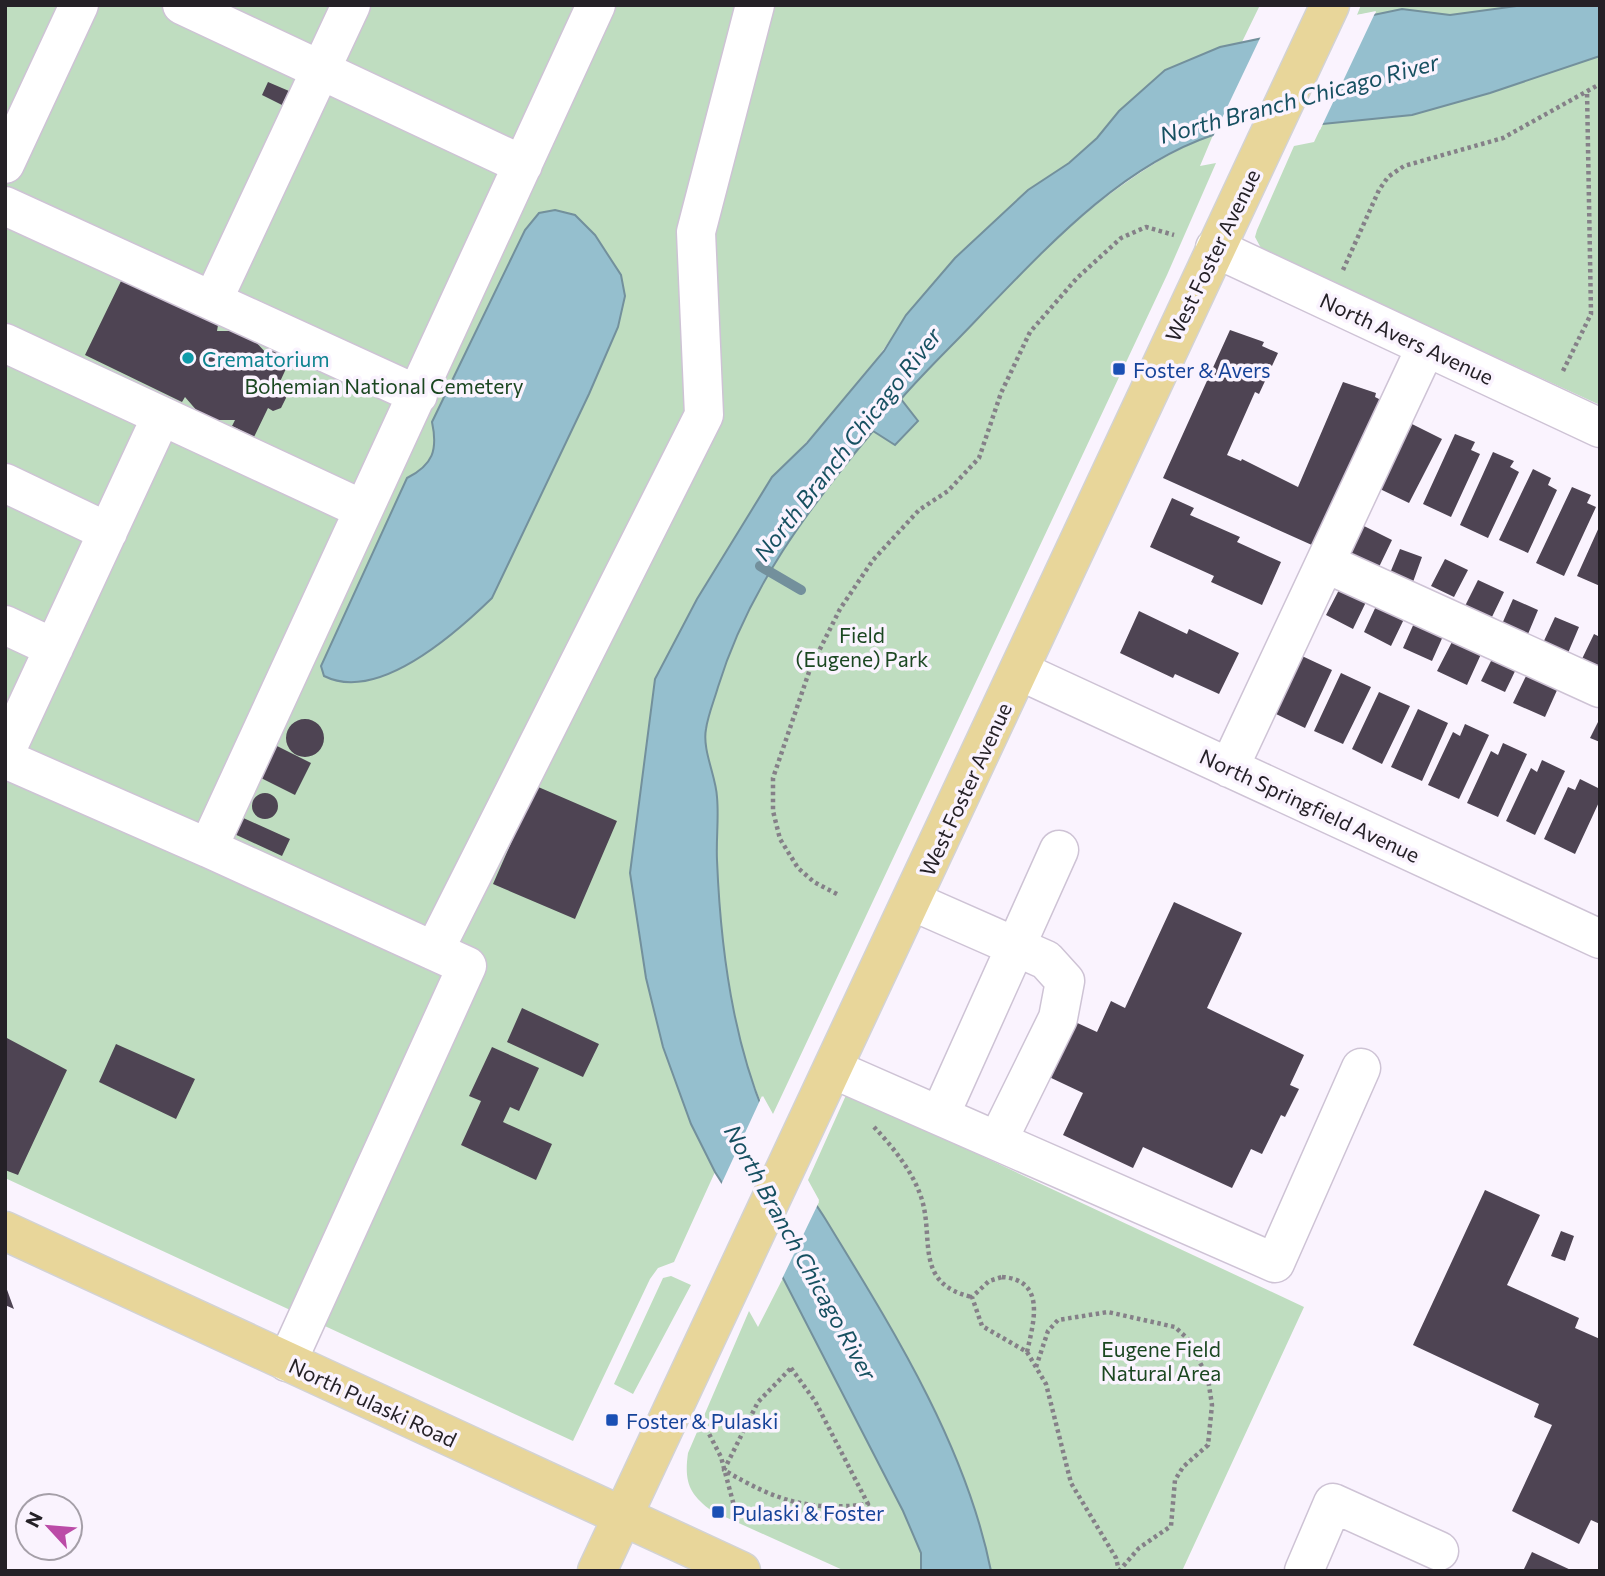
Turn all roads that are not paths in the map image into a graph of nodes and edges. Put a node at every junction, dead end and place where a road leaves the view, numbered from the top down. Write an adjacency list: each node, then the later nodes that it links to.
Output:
1 (79, 5): 8 (street)
2 (182, 5): 7 (street)
3 (351, 5): 7 (street)
4 (596, 5): 9 (street)
5 (755, 5): 34 (street)
6 (1330, 5): 11 (main road, West Foster Avenue)
7 (321, 69): 9 (street); 12 (street)
8 (5, 164)
9 (523, 165): 15 (street)
10 (5, 206): 12 (street)
11 (1215, 248): 14 (street, North Avers Avenue); 24 (main road, West Foster Avenue)
12 (213, 300): 15 (street)
13 (5, 343): 16 (street)
14 (1426, 347): 17 (street, North Avers Avenue); 21 (street)
15 (418, 395): 19 (street)
16 (161, 417): 19 (street); 20 (street)
17 (1600, 428)
18 (5, 483): 20 (street)
19 (362, 509): 29 (street)
20 (108, 531): 23 (street)
21 (1325, 563): 25 (street); 28 (street)
22 (5, 625): 23 (street)
23 (54, 648): 26 (street)
24 (1020, 671): 28 (street, North Springfield Avenue); 31 (main road, West Foster Avenue)
25 (1600, 688)
26 (5, 753)
27 (5, 759): 29 (street)
28 (1229, 768): 32 (street, North Springfield Avenue)
29 (208, 848): 34 (street)
30 (1059, 850): 33 (street)
31 (912, 901): 33 (street); 36 (main road, West Foster Avenue)
32 (1600, 939)
33 (1015, 946): 37 (street); 38 (street)
34 (434, 951): 40 (street)
35 (1361, 1068): 38 (street)
36 (833, 1069): 37 (street); 41 (main road, West Foster Avenue)
37 (940, 1115): 38 (street)
38 (998, 1140)
39 (5, 1231): 40 (main road, North Pulaski Road)
40 (287, 1362): 41 (main road, North Pulaski Road)
41 (622, 1516): 43 (main road, West Foster Avenue); 44 (main road, North Pulaski Road)
42 (1439, 1551): 45 (street)
43 (597, 1571)
44 (741, 1571)
45 (1304, 1571)

